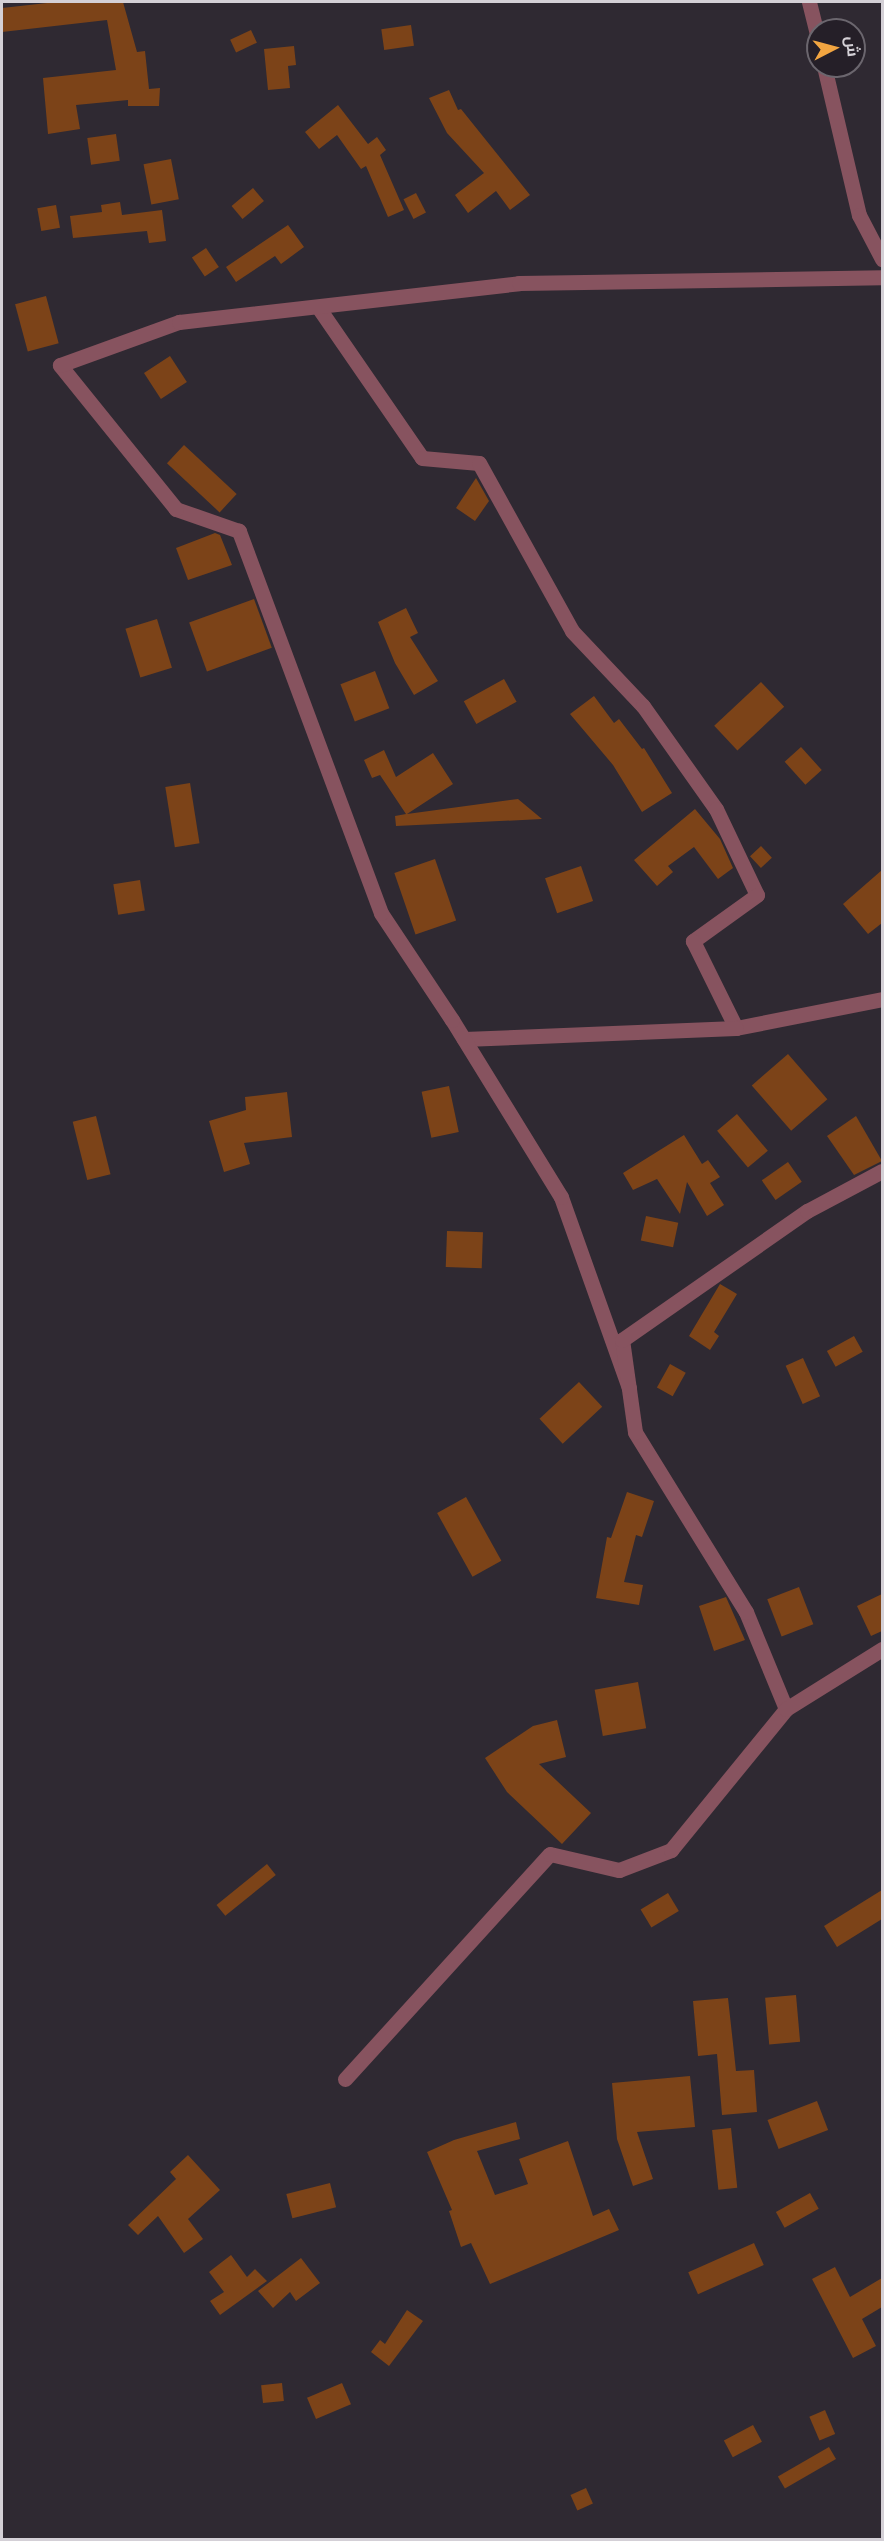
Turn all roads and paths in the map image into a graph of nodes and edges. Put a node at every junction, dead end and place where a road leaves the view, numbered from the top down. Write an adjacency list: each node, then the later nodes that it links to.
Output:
1 (808, 2): 2 (street)
2 (812, 18)
3 (828, 78): 4 (street)
4 (882, 258)
5 (882, 277): 6 (street)
6 (318, 307): 8 (street); 9 (street)
7 (882, 999): 8 (street)
8 (736, 1028): 9 (street)
9 (464, 1039): 11 (street)
10 (882, 1171): 11 (street)
11 (628, 1388): 13 (street)
12 (882, 1649): 13 (street)
13 (786, 1709): 14 (street)
14 (345, 2079)

